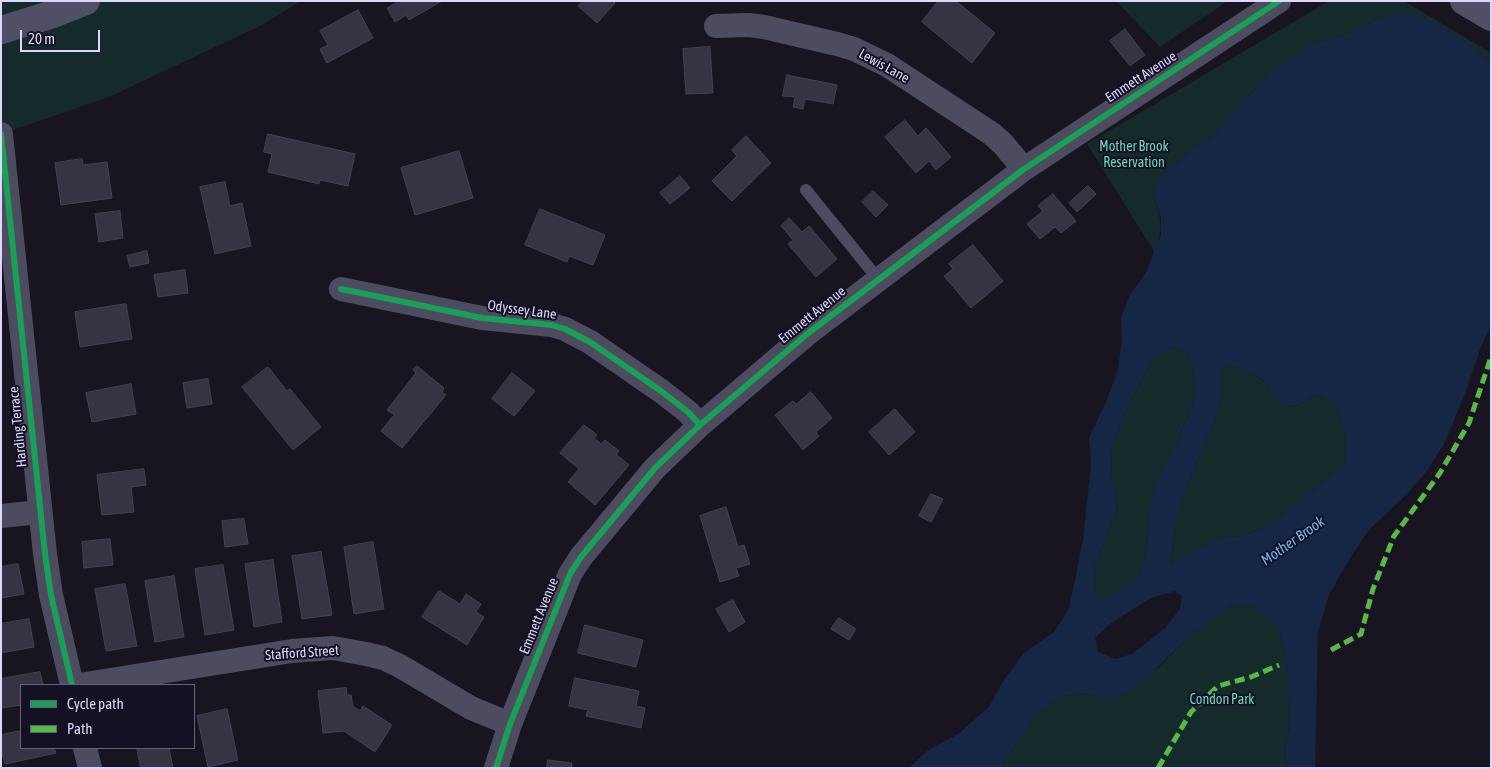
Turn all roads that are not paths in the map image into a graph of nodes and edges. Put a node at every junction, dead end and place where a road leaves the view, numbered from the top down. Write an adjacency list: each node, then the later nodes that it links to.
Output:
1 (86, 1): 6 (main road)
2 (1279, 1): 8 (street, Emmett Avenue)
3 (1464, 1): 4 (main road)
4 (1491, 17)
5 (716, 26): 8 (street, Lewis Lane)
6 (1, 30)
7 (1, 134): 13 (street, Harding Terrace)
8 (1024, 169): 10 (street, Emmett Avenue)
9 (806, 190): 10 (lane)
10 (878, 279): 12 (street, Emmett Avenue)
11 (341, 290): 12 (street, Odyssey Lane)
12 (700, 425): 17 (street, Emmett Avenue)
13 (40, 512): 14 (street); 15 (street, Harding Terrace)
14 (1, 516)
15 (72, 684)
16 (85, 684): 17 (street, Stafford Street)
17 (510, 724): 20 (street, Emmett Avenue)
18 (86, 749): 19 (street)
19 (90, 768)
20 (496, 768)

